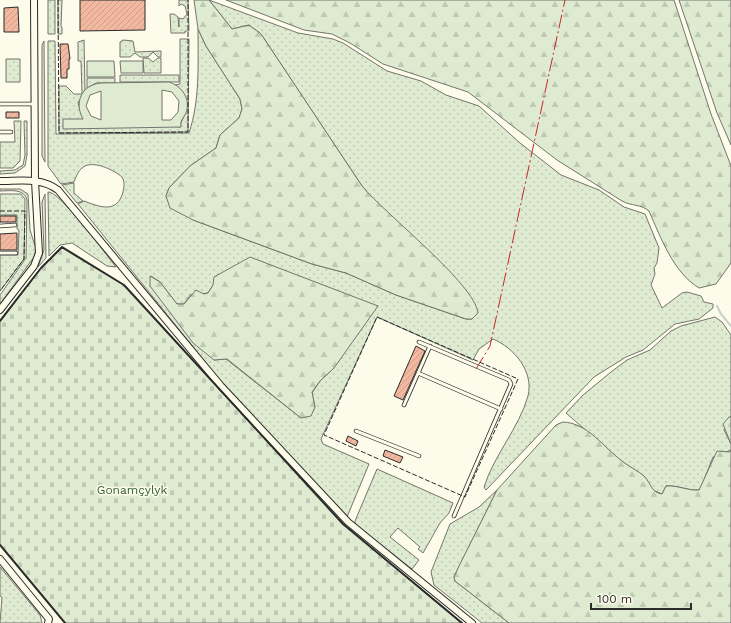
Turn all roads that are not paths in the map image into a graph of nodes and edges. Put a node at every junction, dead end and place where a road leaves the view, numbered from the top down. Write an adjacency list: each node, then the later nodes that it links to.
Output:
1 (34, 0): 3 (street)
2 (0, 104): 3 (lane)
3 (35, 104): 6 (street)
4 (0, 132): 5 (lane)
5 (11, 132)
6 (35, 180): 7 (street); 12 (street); 23 (street)
7 (0, 181)
8 (15, 225): 9 (lane)
9 (0, 226)
10 (0, 253): 11 (lane)
11 (16, 253)
12 (0, 310)
13 (419, 342): 14 (lane)
14 (430, 346): 15 (lane); 17 (lane)
15 (418, 373): 16 (lane); 17 (lane)
16 (404, 405)
17 (501, 409): 20 (lane)
18 (356, 431): 19 (lane)
19 (419, 456)
20 (454, 516)
21 (0, 559): 22 (street)
22 (50, 622)
23 (472, 623)

